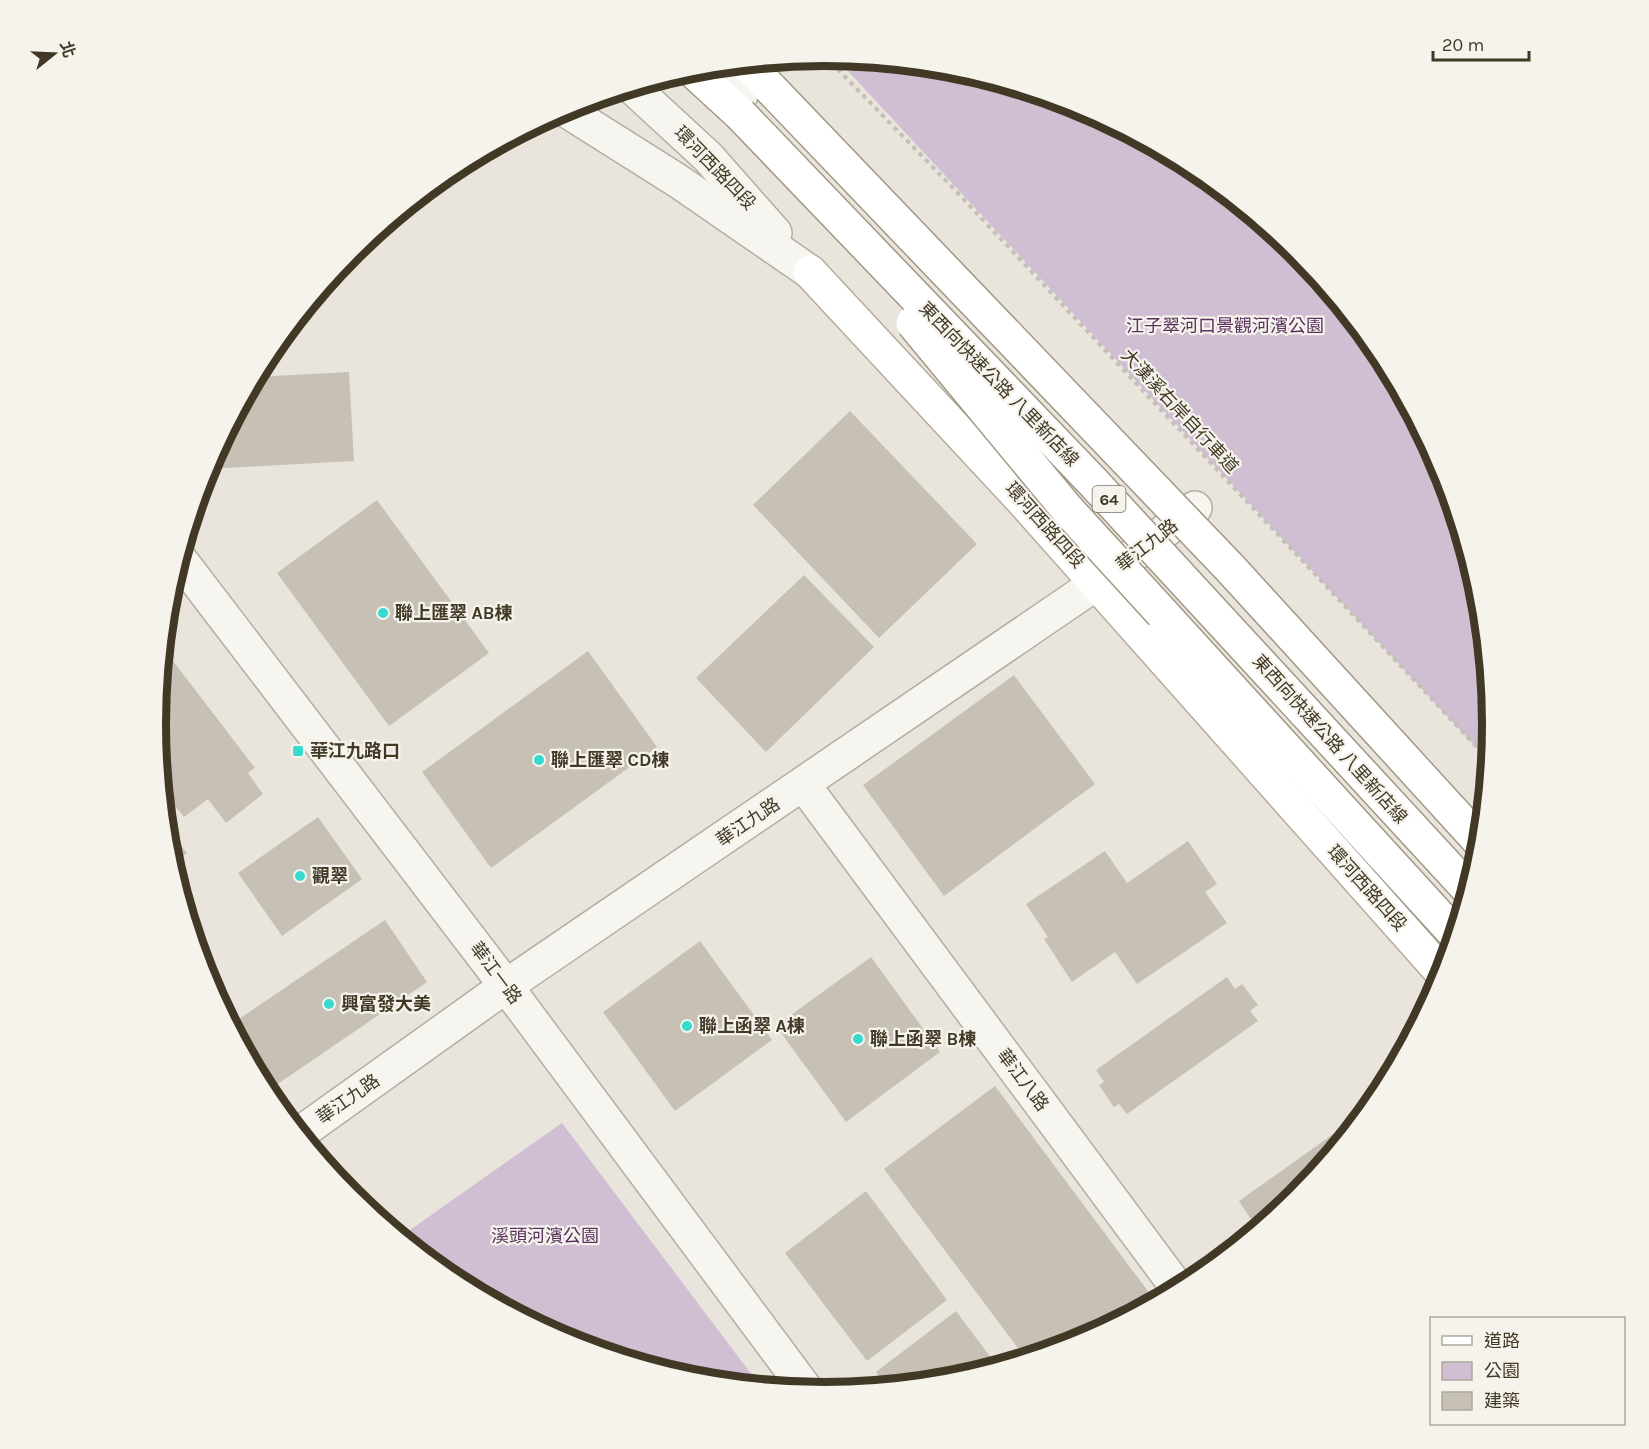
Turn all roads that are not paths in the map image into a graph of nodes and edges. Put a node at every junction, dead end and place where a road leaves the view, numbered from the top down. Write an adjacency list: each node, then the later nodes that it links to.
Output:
1 (766, 69): 10 (street)
2 (753, 70): 16 (main road, 64, bridge)
3 (724, 74): 7 (street)
4 (714, 76): 7 (street)
5 (703, 78): 7 (main road, 東西向快速公路 八里新店線 / 64)
6 (638, 93): 9 (street, 環河西路四段)
7 (740, 104): 11 (main road); 18 (main road, 東西向快速公路 八里新店線 / 64, bridge); 19 (main road, bridge)
8 (574, 116): 9 (street)
9 (810, 272): 13 (main road, 環河西路四段)
10 (1195, 508): 11 (street, 華江九路); 15 (street)
11 (1157, 537): 13 (street, 華江九路); 17 (main road)
12 (185, 566): 21 (street, 華江一路)
13 (1097, 583): 14 (street, 華江九路); 20 (main road, 環河西路四段)
14 (803, 784): 21 (street, 華江九路); 23 (street, 華江八路)
15 (1475, 820)
16 (1473, 834)
17 (1465, 876)
18 (1463, 884)
19 (1450, 929)
20 (1437, 967)
21 (506, 986): 22 (street, 華江九路); 24 (street, 華江一路)
22 (305, 1129)
23 (1173, 1283)
24 (801, 1382)

